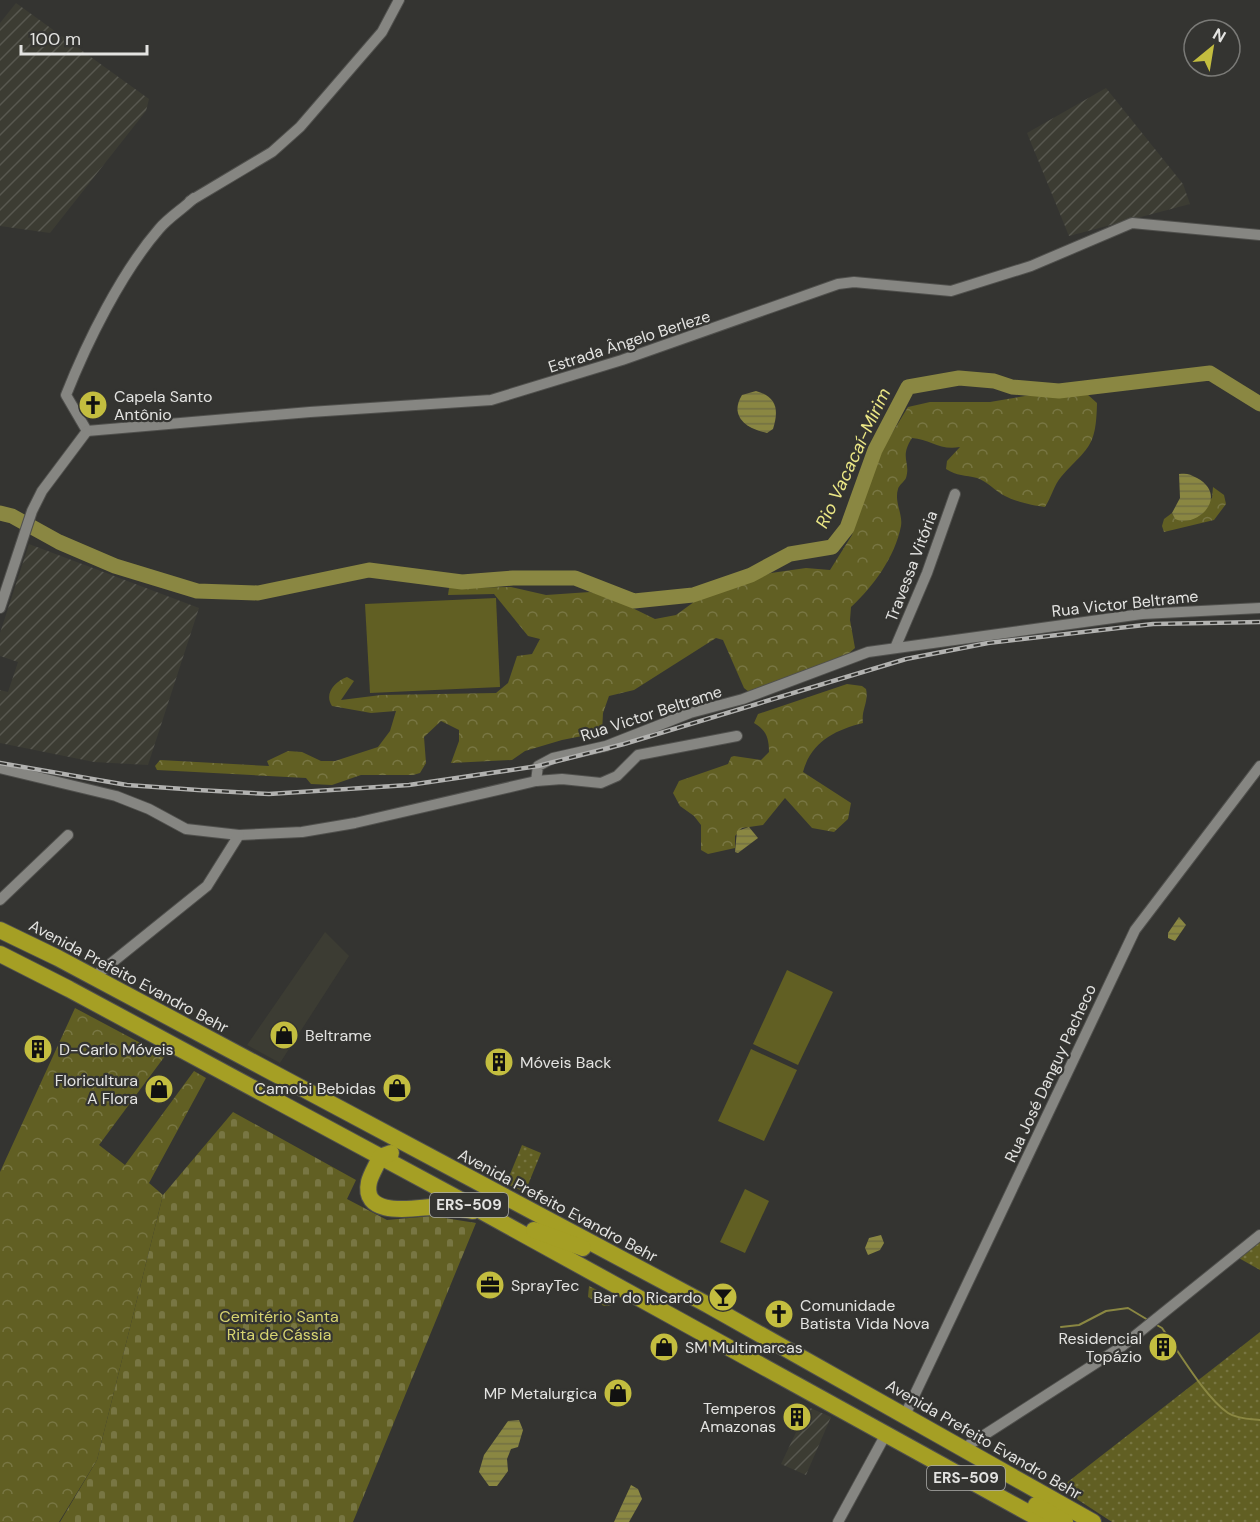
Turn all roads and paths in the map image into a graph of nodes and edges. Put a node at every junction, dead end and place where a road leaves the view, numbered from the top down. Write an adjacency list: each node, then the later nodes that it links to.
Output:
1 (399, 0): 3 (street)
2 (1260, 235): 3 (street, Estrada Ângelo Berleze)
3 (87, 431): 5 (street)
4 (955, 495): 7 (street, Travessa Vitória)
5 (0, 608)
6 (1260, 608): 7 (street, Rua Victor Beltrame)
7 (895, 648): 11 (street, Rua Victor Beltrame)
8 (738, 736): 11 (street)
9 (1260, 766): 24 (street, Rua José Danguy Pacheco)
10 (0, 768): 13 (street)
11 (536, 781): 13 (street)
12 (68, 835): 14 (street)
13 (239, 835): 19 (street)
14 (0, 900)
15 (0, 930): 17 (highway, Avenida Prefeito Evandro Behr / ERS-509)
16 (0, 942): 17 (highway)
17 (32, 945): 19 (highway, Avenida Prefeito Evandro Behr / ERS-509)
18 (0, 954): 20 (highway, ERS-509)
19 (94, 977): 23 (highway, Avenida Prefeito Evandro Behr / ERS-509)
20 (380, 1156): 21 (highway, ERS-509); 21 (highway); 23 (highway)
21 (483, 1212): 25 (highway, ERS-509)
22 (1260, 1234): 26 (street)
23 (622, 1260): 24 (highway, Avenida Prefeito Evandro Behr / ERS-509)
24 (905, 1415): 26 (highway, Avenida Prefeito Evandro Behr / ERS-509)
25 (886, 1434): 27 (highway, ERS-509); 28 (street)
26 (964, 1448): 31 (highway, Avenida Prefeito Evandro Behr / ERS-509)
27 (947, 1467): 29 (highway, ERS-509); 30 (highway)
28 (838, 1522)
29 (1045, 1522)
30 (1065, 1522)
31 (1093, 1522)

